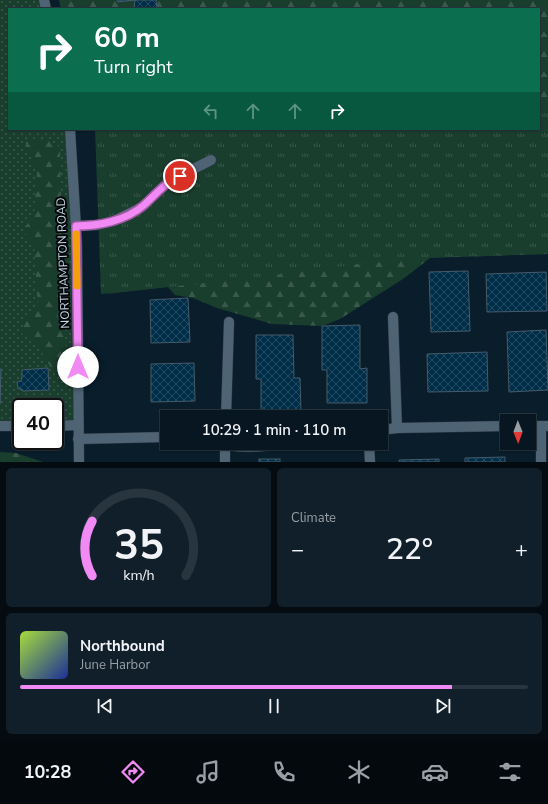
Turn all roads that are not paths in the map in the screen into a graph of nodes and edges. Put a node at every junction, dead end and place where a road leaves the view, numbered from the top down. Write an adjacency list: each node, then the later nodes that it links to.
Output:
1 (71, 132): 3 (street, NORTHAMPTON ROAD)
2 (211, 160): 3 (street)
3 (76, 226): 7 (street, NORTHAMPTON ROAD)
4 (393, 317): 13 (street)
5 (229, 322): 6 (street)
6 (226, 410)
7 (78, 425): 10 (street); 16 (street, NORTHAMPTON ROAD)
8 (0, 426): 9 (street)
9 (12, 426)
10 (64, 426)
11 (500, 426): 13 (street)
12 (545, 426): 22 (street)
13 (397, 428): 14 (street)
14 (388, 429)
15 (160, 436): 16 (street)
16 (78, 439): 19 (street, NORTHAMPTON ROAD)
17 (223, 450): 20 (street)
18 (369, 450): 21 (street)
19 (79, 462)
20 (225, 462)
21 (370, 462)
22 (541, 462)

